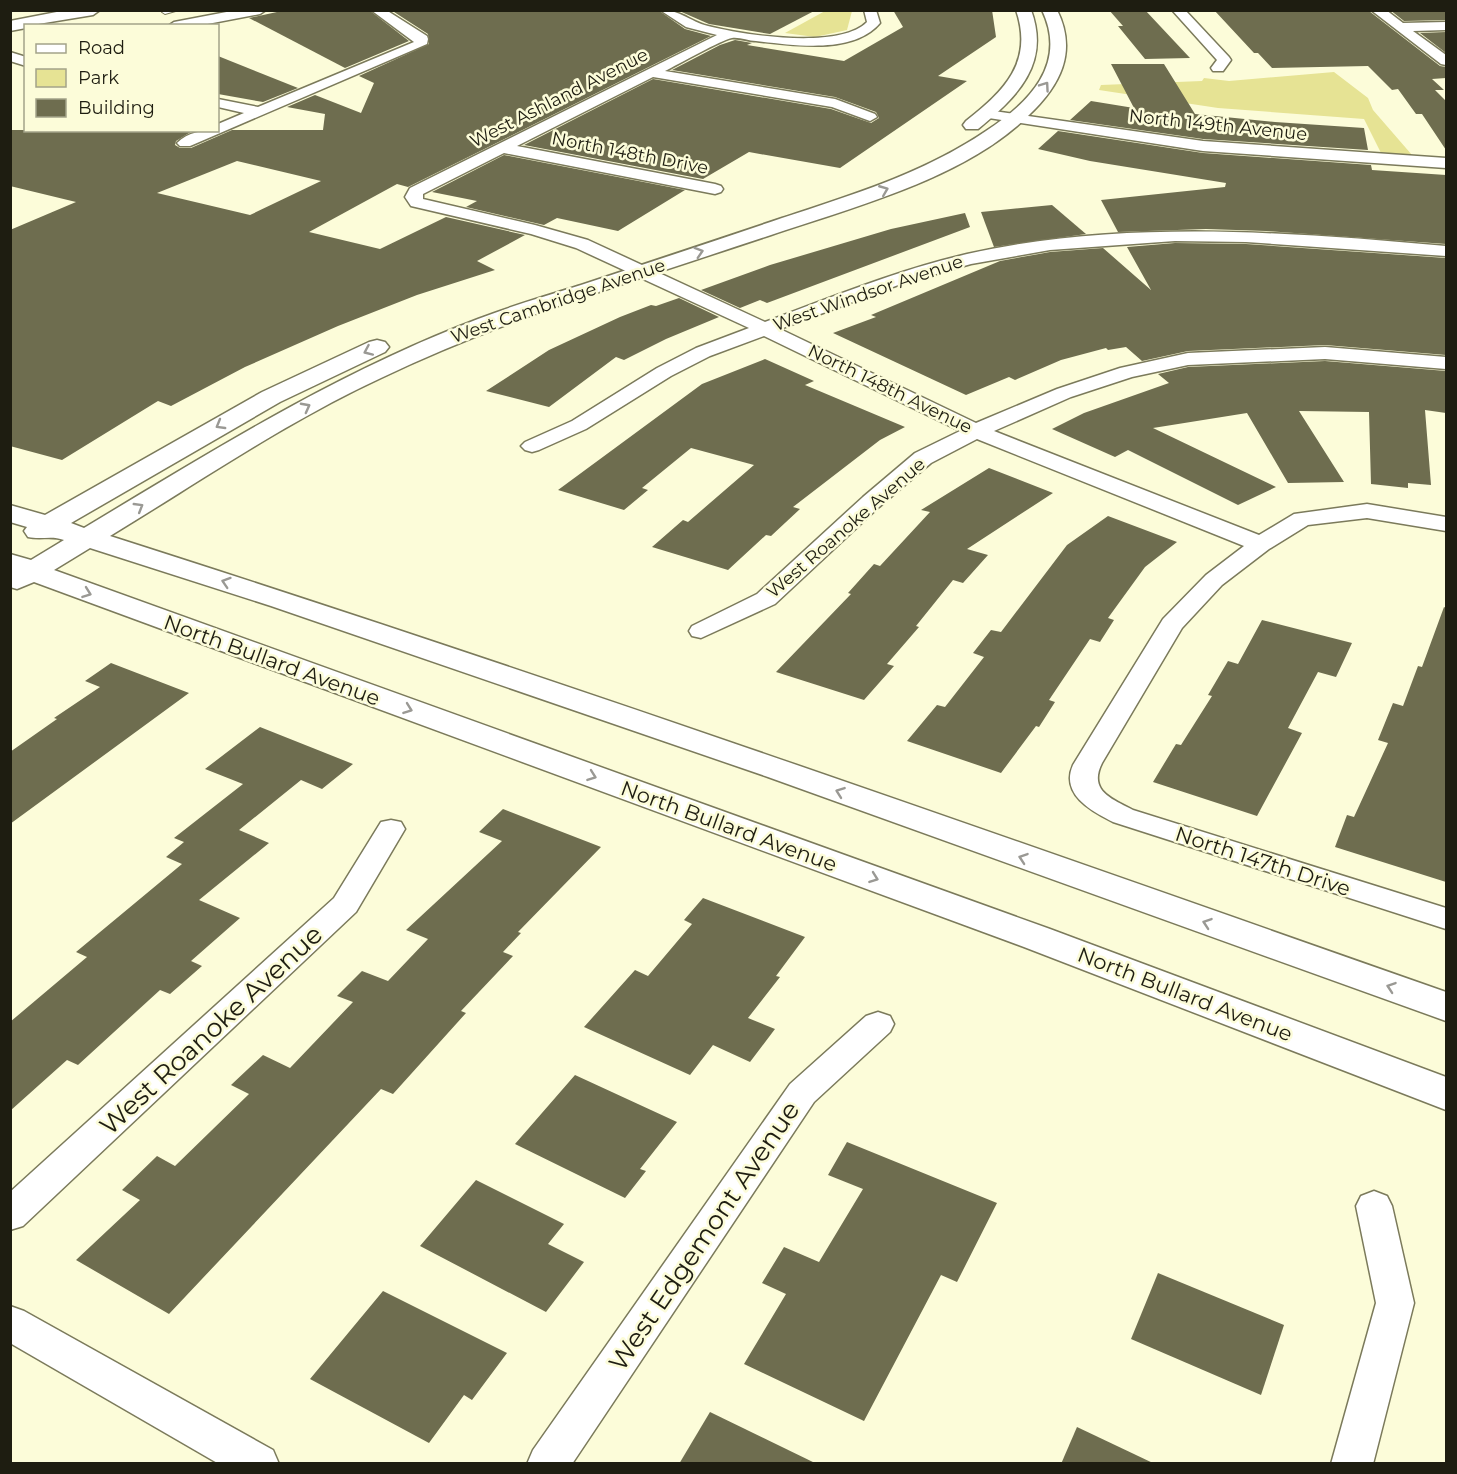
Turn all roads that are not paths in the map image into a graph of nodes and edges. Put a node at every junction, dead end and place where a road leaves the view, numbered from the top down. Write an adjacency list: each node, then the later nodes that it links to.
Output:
1 (51, 10): 13 (street)
2 (93, 10): 17 (street)
3 (204, 10): 14 (street)
4 (260, 10): 14 (street)
5 (377, 10): 25 (street)
6 (666, 10): 20 (street)
7 (870, 10): 20 (street)
8 (1023, 10): 26 (street)
9 (1049, 10): 28 (street, West Cambridge Avenue, one-way to 9)
10 (1178, 10): 22 (street)
11 (1377, 10): 19 (street)
12 (168, 11): 15 (street)
13 (10, 18)
14 (216, 18): 16 (street)
15 (178, 24)
16 (184, 24)
17 (10, 26)
18 (1446, 26): 19 (street)
19 (1401, 27): 21 (street)
20 (731, 33): 23 (street, West Ashland Avenue)
21 (1446, 61)
22 (1218, 68)
23 (652, 73): 27 (street); 34 (street, West Ashland Avenue)
24 (219, 103): 25 (street)
25 (260, 112): 29 (street)
26 (987, 114): 28 (street, North 149th Avenue); 31 (street)
27 (870, 117)
28 (1015, 118): 35 (street, North 149th Avenue); 40 (street, West Cambridge Avenue, one-way to 28)
29 (219, 129)
30 (211, 132): 32 (street)
31 (959, 133)
32 (185, 143)
33 (935, 147): 39 (street, West Cambridge Avenue)
34 (502, 148): 36 (street, North 148th Drive); 37 (street, West Ashland Avenue)
35 (1446, 163)
36 (715, 189)
37 (417, 203): 39 (street, North 148th Avenue)
38 (1446, 251): 41 (street, West Windsor Avenue)
39 (620, 261): 40 (street, North 148th Avenue); 47 (street, West Cambridge Avenue, one-way to 47)
40 (643, 271): 41 (street, North 148th Avenue); 48 (street, West Cambridge Avenue, one-way to 40)
41 (764, 329): 43 (street, North 148th Avenue); 44 (street, West Windsor Avenue)
42 (1446, 363): 43 (street, West Roanoke Avenue)
43 (976, 431): 49 (street, North 148th Avenue); 51 (street, West Roanoke Avenue)
44 (532, 446)
45 (10, 513): 47 (street)
46 (1446, 524): 49 (street)
47 (49, 525): 48 (street); 50 (street, West Cambridge Avenue)
48 (89, 537): 50 (street, West Cambridge Avenue); 54 (street, one-way to 48)
49 (1261, 544): 53 (street, North 147th Drive)
50 (16, 566): 56 (street, North Bullard Avenue, one-way to 56)
51 (700, 631)
52 (391, 829): 58 (street, West Roanoke Avenue)
53 (1446, 919)
54 (1446, 1006)
55 (878, 1024): 61 (street, West Edgemont Avenue)
56 (1446, 1094)
57 (1374, 1206): 62 (street)
58 (10, 1215)
59 (10, 1323): 60 (street)
60 (258, 1464)
61 (548, 1464)
62 (1352, 1464)

